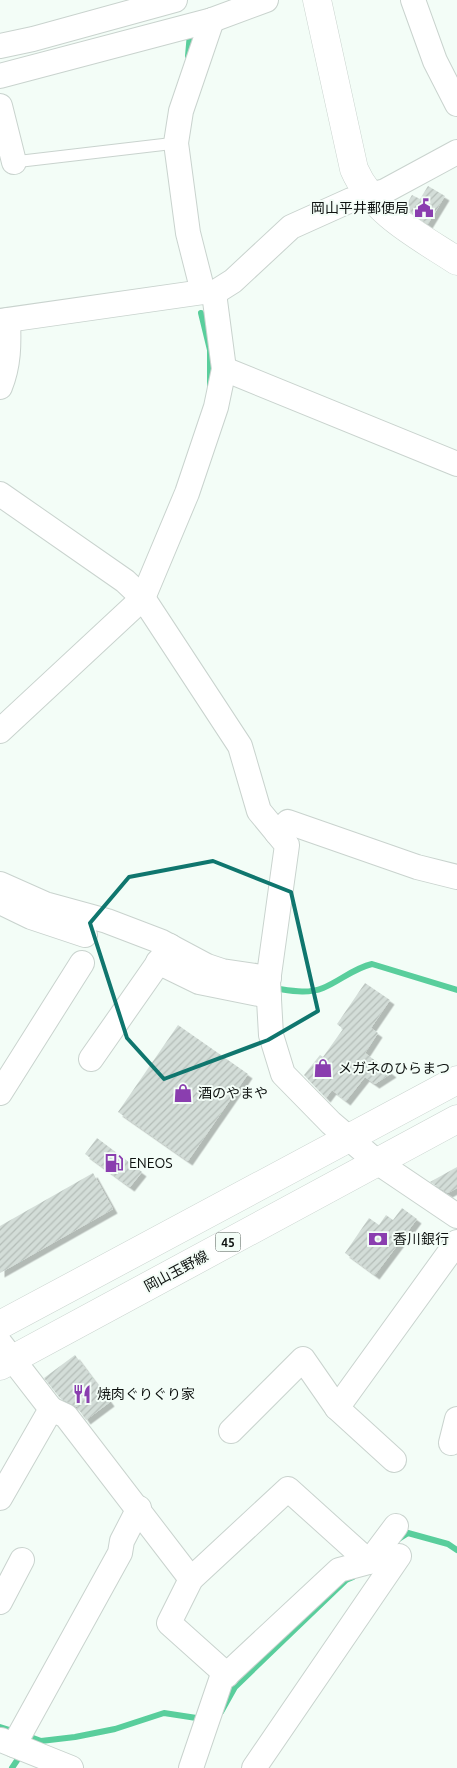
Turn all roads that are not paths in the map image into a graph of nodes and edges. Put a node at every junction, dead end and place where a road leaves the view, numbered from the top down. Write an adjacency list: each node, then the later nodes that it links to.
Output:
1 (175, 0): 6 (street)
2 (266, 0): 5 (street)
3 (316, 0): 13 (main road)
4 (413, 0): 8 (street)
5 (212, 20): 7 (street); 10 (street)
6 (0, 46)
7 (0, 76)
8 (457, 104)
9 (0, 106): 12 (street)
10 (171, 143): 12 (lane); 15 (street)
11 (457, 152): 13 (street)
12 (14, 162)
13 (368, 195): 14 (main road); 15 (street)
14 (457, 261)
15 (208, 292): 16 (street); 17 (street)
16 (4, 320): 18 (street)
17 (224, 369): 19 (street); 21 (street)
18 (0, 387)
19 (457, 464)
20 (0, 494): 21 (street)
21 (143, 598): 22 (street); 23 (street)
22 (0, 731)
23 (277, 833): 24 (street); 31 (street)
24 (457, 877)
25 (0, 884): 27 (street)
26 (0, 902): 27 (street)
27 (49, 914): 28 (street); 29 (street)
28 (85, 935)
29 (164, 955): 31 (street); 32 (street)
30 (82, 964): 34 (street)
31 (269, 987): 36 (street)
32 (91, 1059)
33 (457, 1080): 36 (main road, 45)
34 (0, 1093)
35 (457, 1119): 37 (main road, 岡山玉野線 / 45)
36 (349, 1138): 37 (street); 40 (main road, 45)
37 (377, 1162): 38 (street); 41 (main road, 岡山玉野線 / 45)
38 (457, 1216)
39 (457, 1242): 42 (street)
40 (0, 1325)
41 (4, 1356): 43 (street)
42 (336, 1408): 45 (street); 47 (street)
43 (51, 1409): 48 (street); 49 (street)
44 (457, 1419): 46 (street)
45 (231, 1431)
46 (451, 1443)
47 (394, 1460)
48 (0, 1498)
49 (139, 1508): 54 (street); 57 (street)
50 (396, 1526): 53 (street)
51 (399, 1556): 60 (street)
52 (22, 1560): 55 (street)
53 (369, 1562): 54 (street); 56 (street)
54 (191, 1579): 56 (street)
55 (0, 1602)
56 (227, 1675): 59 (street)
57 (21, 1746): 58 (street)
58 (71, 1768)
59 (191, 1768)
60 (254, 1768)

